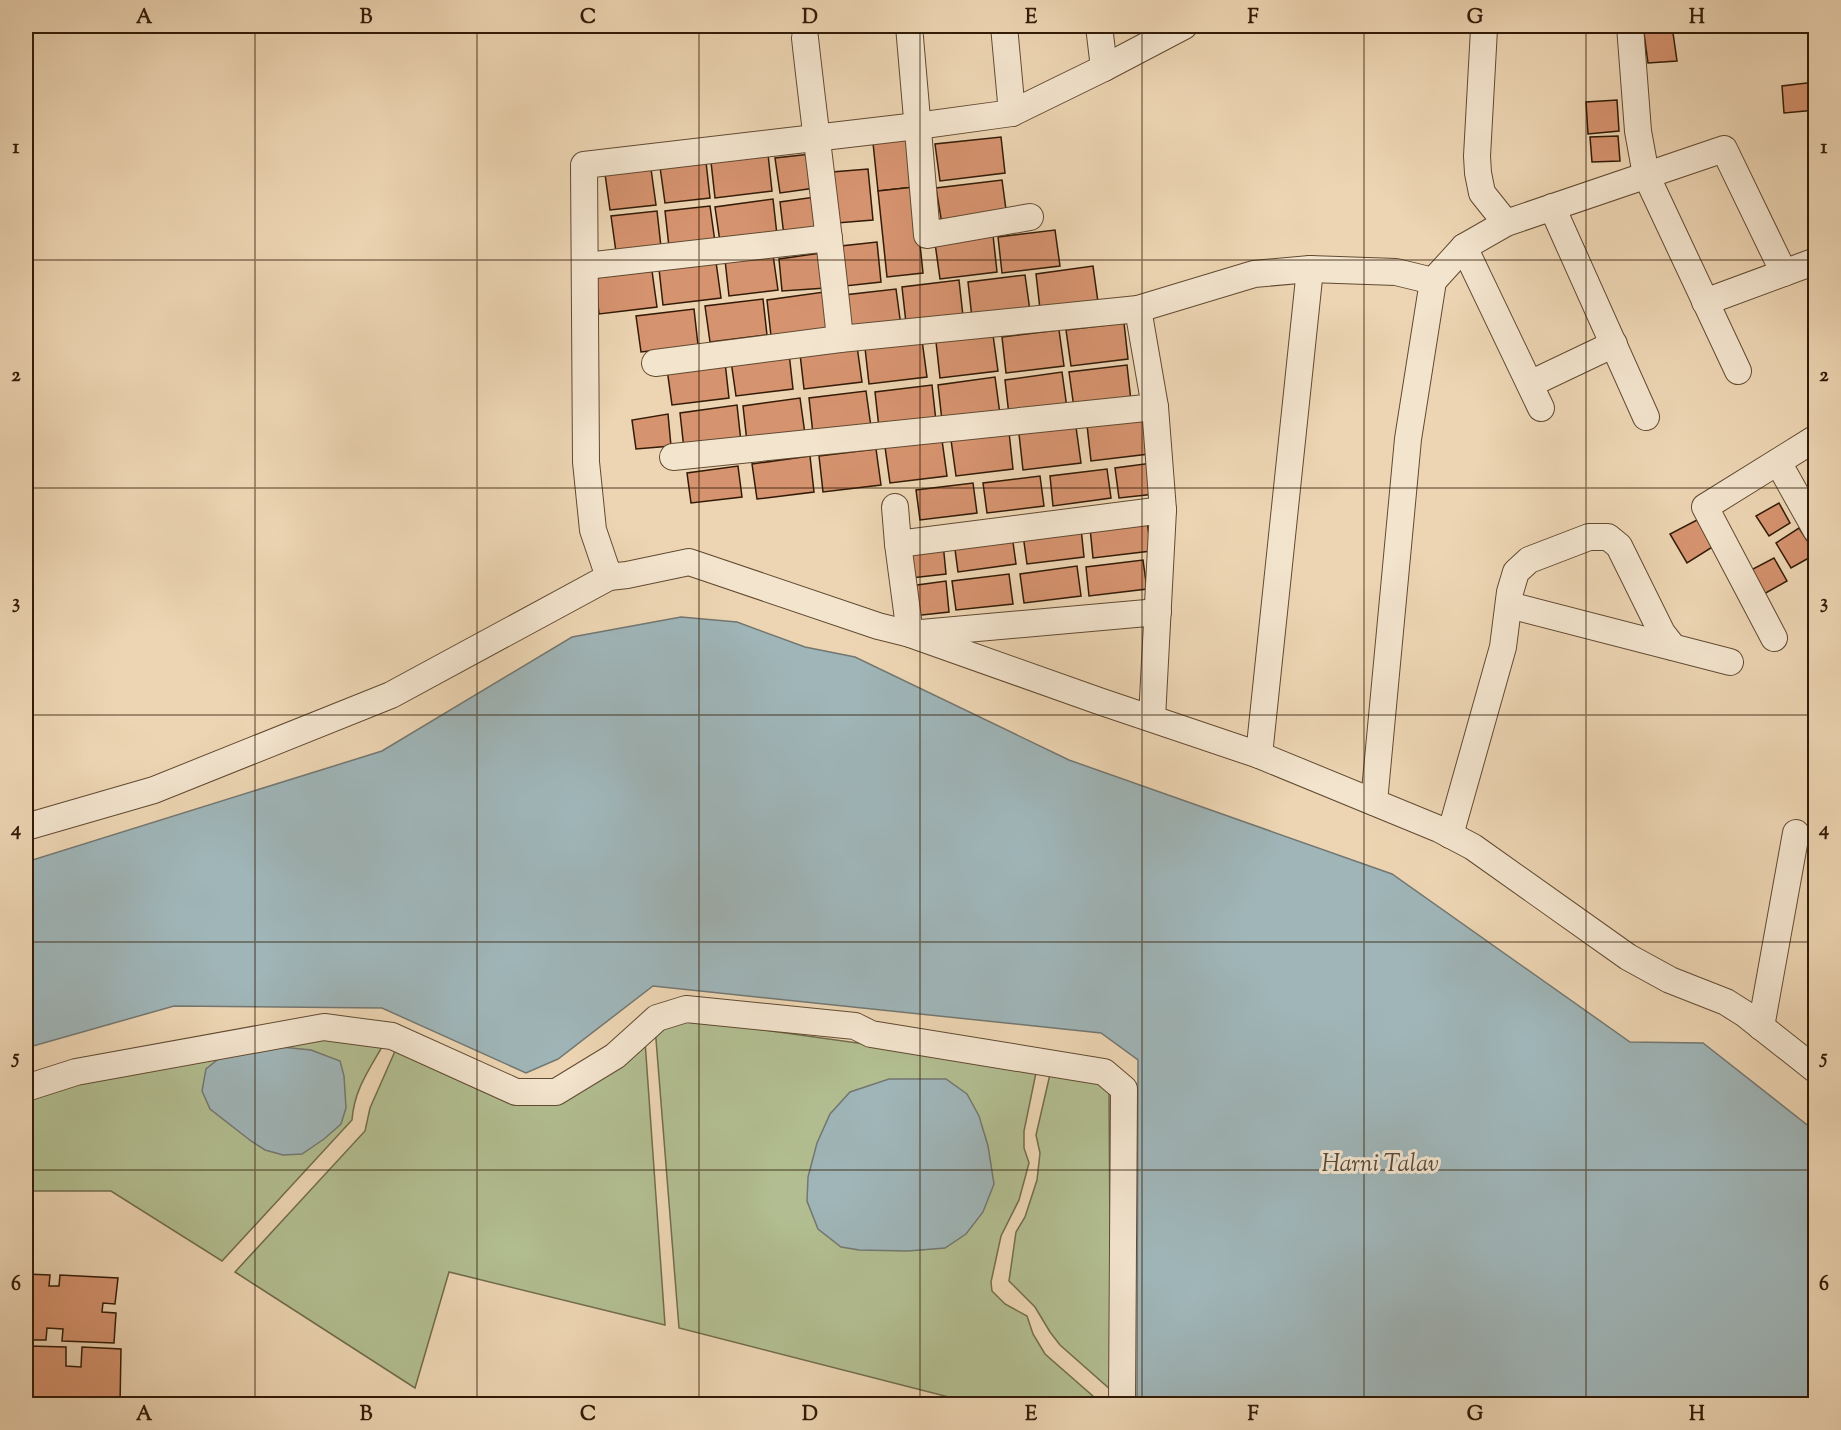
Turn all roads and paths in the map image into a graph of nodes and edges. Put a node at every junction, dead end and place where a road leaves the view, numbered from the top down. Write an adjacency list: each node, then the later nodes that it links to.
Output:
1 (909, 26): 10 (street)
2 (1004, 26): 9 (street)
3 (1099, 26): 8 (street)
4 (1184, 26): 8 (street)
5 (1481, 26): 15 (street)
6 (1630, 26): 12 (street)
7 (805, 38): 11 (street)
8 (1104, 68): 9 (street)
9 (1012, 113): 10 (street)
10 (917, 126): 11 (street); 14 (street)
11 (816, 137): 16 (street); 19 (street)
12 (1646, 175): 13 (street); 21 (street); 23 (street)
13 (1552, 207): 15 (street); 26 (street)
14 (1030, 217)
15 (1506, 223): 17 (street)
16 (830, 238): 19 (street); 25 (street)
17 (1464, 247): 22 (street); 29 (street)
18 (1815, 261): 21 (street)
19 (586, 266): 40 (street)
20 (1310, 269): 22 (street); 24 (street); 48 (street)
21 (1784, 273): 23 (street)
22 (1433, 281): 49 (street)
23 (1705, 302): 28 (street)
24 (1138, 309): 25 (street); 30 (street)
25 (840, 339): 27 (street)
26 (1614, 344): 29 (street); 32 (street)
27 (655, 363)
28 (1738, 371)
29 (1530, 384): 31 (street)
30 (1155, 407): 34 (street); 37 (street)
31 (1541, 408)
32 (1646, 417)
33 (1815, 438): 35 (street)
34 (674, 456)
35 (1778, 462): 38 (street); 44 (street)
36 (895, 507): 39 (street)
37 (1163, 510): 39 (street); 42 (street)
38 (1815, 530)
39 (898, 544): 43 (street)
40 (609, 577): 43 (street); 50 (street)
41 (1509, 605): 45 (street); 45 (street); 52 (street)
42 (1158, 612): 43 (street); 47 (street)
43 (910, 634): 47 (street)
44 (1774, 638)
45 (1673, 647): 46 (street)
46 (1730, 662)
47 (1152, 718): 48 (street)
48 (1259, 755): 49 (street)
49 (1374, 802): 52 (street)
50 (26, 828)
51 (1796, 833): 53 (street)
52 (1450, 835): 53 (street)
53 (1761, 1027): 54 (street)
54 (1815, 1070)
55 (26, 1088): 56 (street)
56 (1122, 1404)

